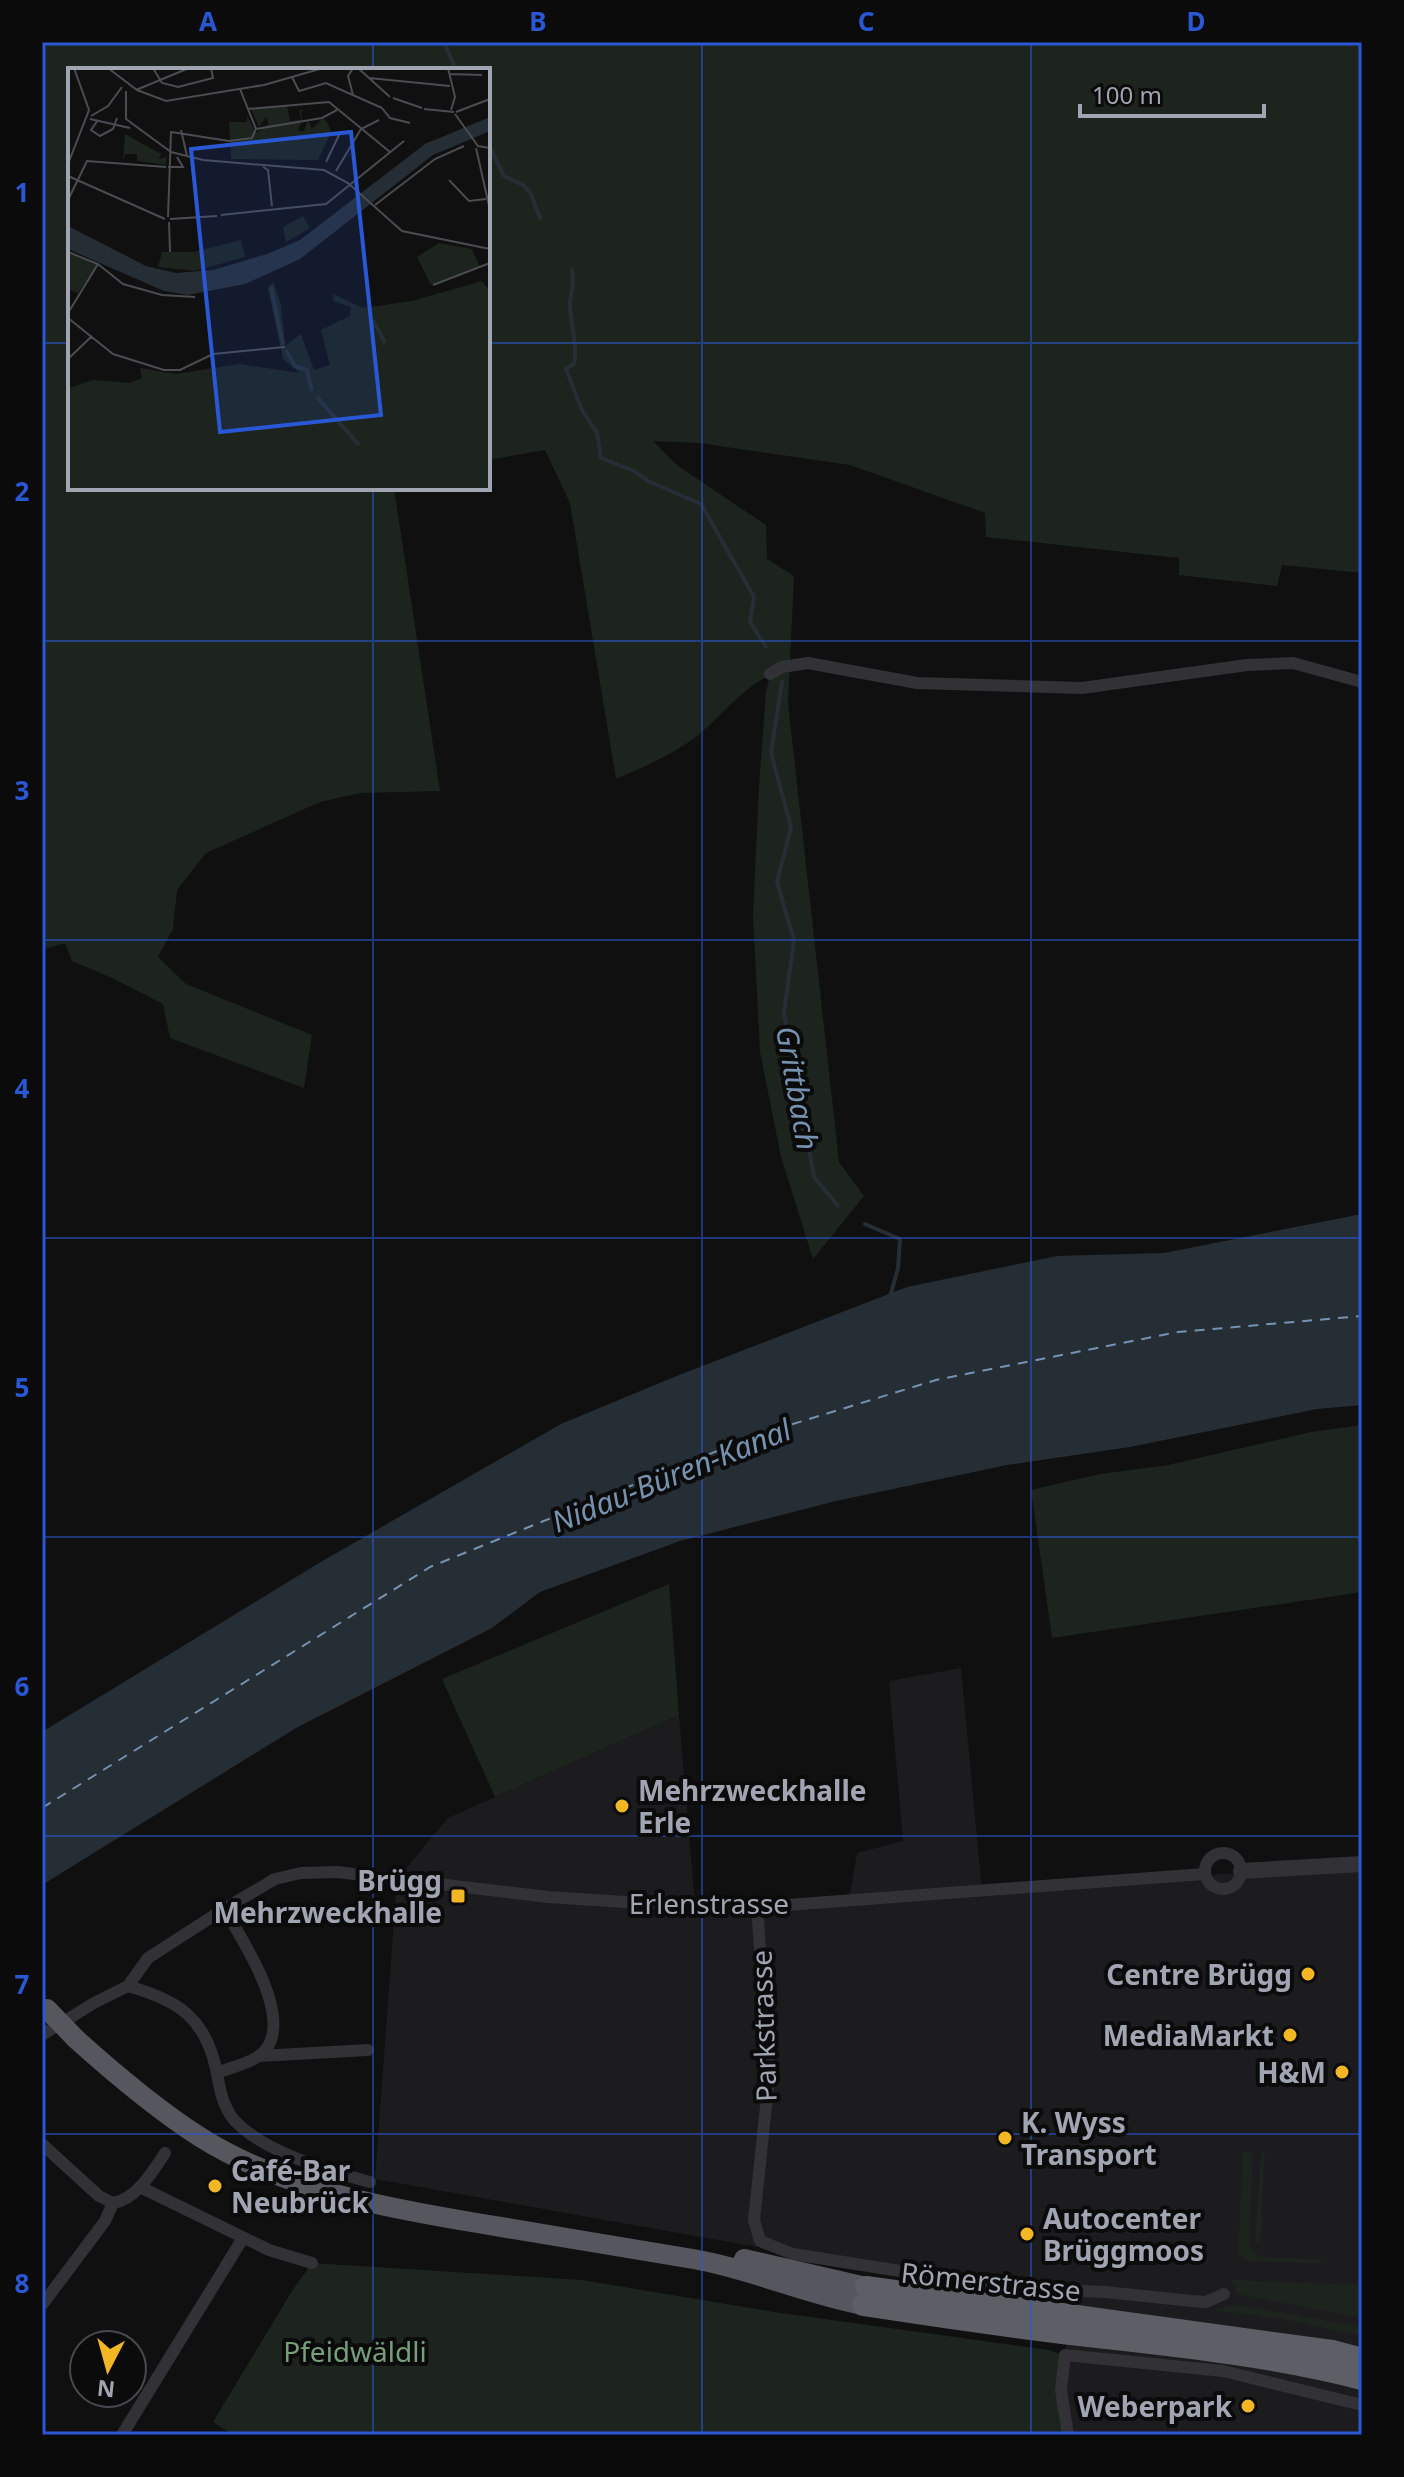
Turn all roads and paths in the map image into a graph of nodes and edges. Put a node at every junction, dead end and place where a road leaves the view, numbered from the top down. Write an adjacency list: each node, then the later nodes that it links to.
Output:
1 (782, 668): 2 (street)
2 (1362, 682)
3 (1362, 1864): 4 (street)
4 (1241, 1871): 5 (street); 5 (street)
5 (1204, 1874): 6 (street, Erlenstrasse)
6 (757, 1906): 7 (street, Erlenstrasse); 20 (street, Parkstrasse)
7 (224, 1909): 8 (street, Erlenstrasse); 12 (street)
8 (128, 1986): 10 (street, Erlenstrasse); 13 (street)
9 (44, 2006): 23 (highway, bridge)
10 (42, 2035)
11 (368, 2050): 12 (street)
12 (259, 2056): 13 (street)
13 (217, 2073): 16 (street)
14 (42, 2144): 18 (street)
15 (165, 2153): 17 (street)
16 (370, 2182)
17 (140, 2187): 18 (street); 19 (street)
18 (113, 2203): 24 (street)
19 (243, 2238): 21 (street); 30 (street)
20 (760, 2241): 22 (street, Römerstrasse)
21 (312, 2263)
22 (1224, 2294)
23 (864, 2296): 25 (highway); 28 (highway)
24 (42, 2305)
25 (1074, 2316): 26 (highway); 27 (highway)
26 (1362, 2347)
27 (1362, 2359)
28 (1362, 2379)
29 (1362, 2405): 31 (street)
30 (122, 2435)
31 (1068, 2435)

